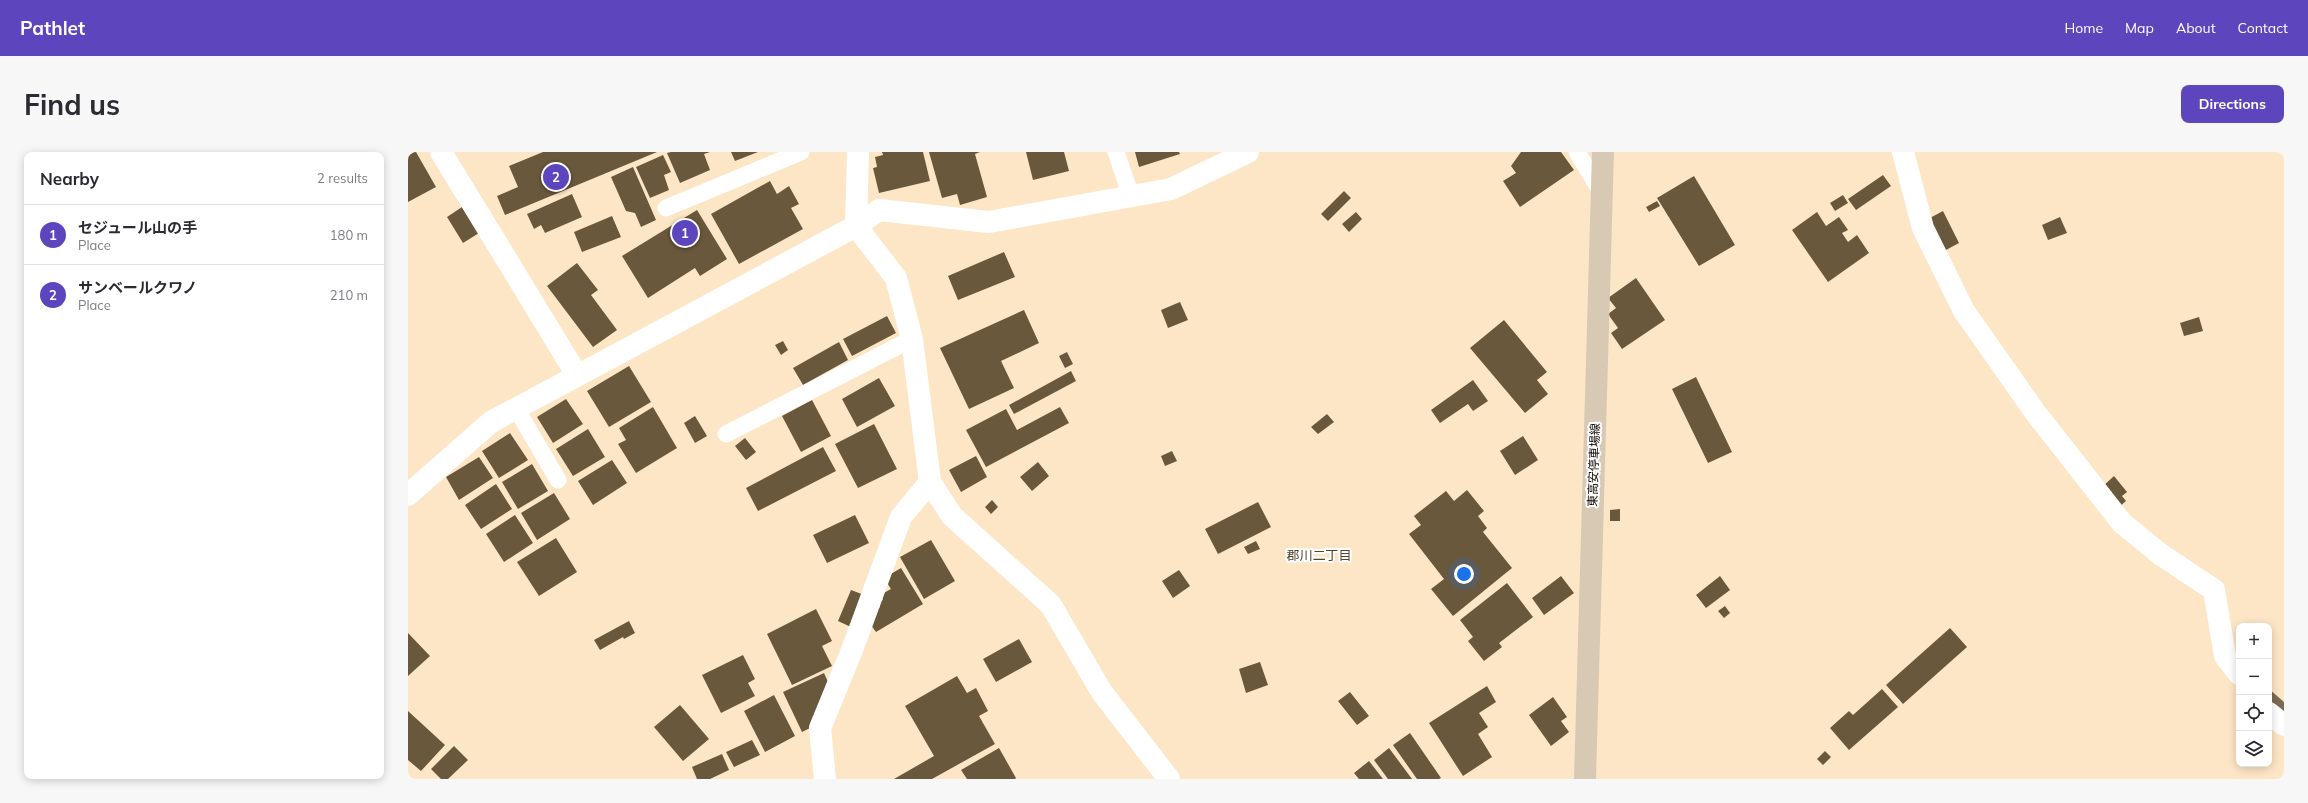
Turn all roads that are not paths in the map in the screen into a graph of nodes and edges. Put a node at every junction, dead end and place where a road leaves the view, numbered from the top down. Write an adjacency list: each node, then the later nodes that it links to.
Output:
1 (441, 152): 14 (street)
2 (802, 152): 11 (lane)
3 (858, 152): 12 (street)
4 (1116, 152): 10 (lane)
5 (1248, 152): 10 (street)
6 (1576, 152): 9 (lane)
7 (1603, 152): 9 (main road, 東高安停車場線)
8 (1903, 152): 20 (street)
9 (1602, 193): 25 (main road, 東高安停車場線)
10 (1131, 196): 12 (street)
11 (666, 208)
12 (856, 226): 13 (street); 14 (street)
13 (912, 340): 16 (lane); 18 (street)
14 (577, 376): 15 (street)
15 (516, 408): 17 (lane); 19 (street)
16 (726, 434)
17 (558, 480)
18 (930, 482): 23 (street); 24 (street)
19 (408, 494)
20 (2236, 670)
21 (2272, 715): 22 (street)
22 (2284, 725)
23 (825, 779)
24 (1169, 779)
25 (1584, 779)

